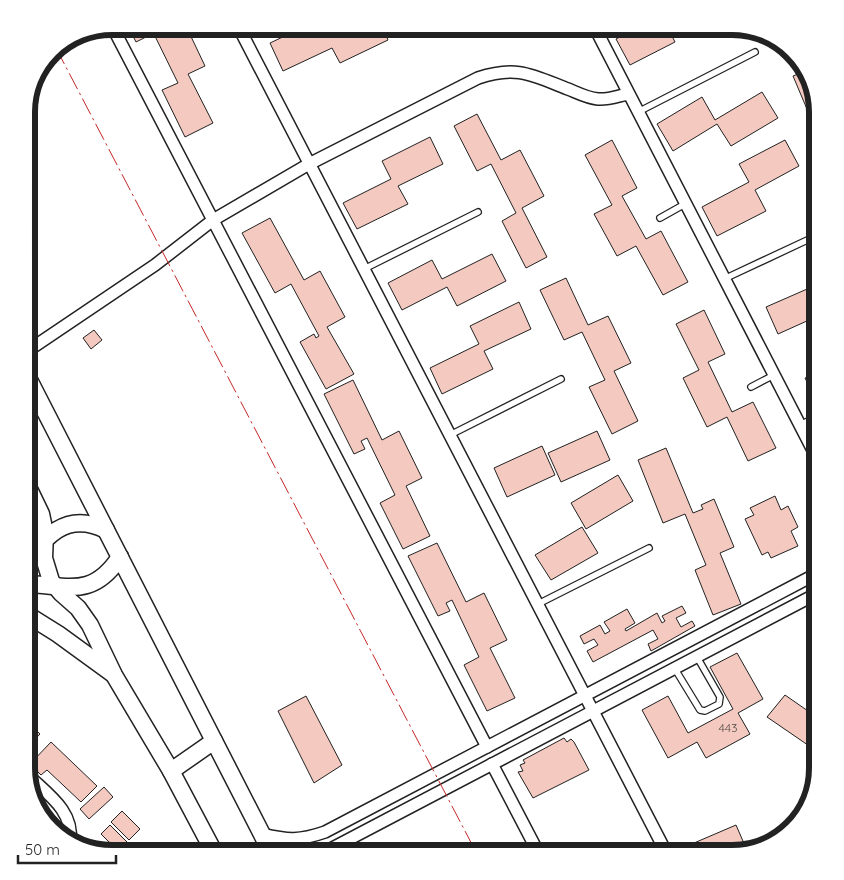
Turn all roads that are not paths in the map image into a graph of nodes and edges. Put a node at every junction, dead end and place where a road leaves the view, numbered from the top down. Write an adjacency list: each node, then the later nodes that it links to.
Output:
1 (117, 35): 11 (street)
2 (243, 35): 7 (street)
3 (598, 35): 5 (street)
4 (755, 52): 6 (lane)
5 (628, 94): 6 (street); 7 (street)
6 (638, 112): 8 (street)
7 (310, 164): 11 (street); 13 (street)
8 (686, 204): 10 (lane); 14 (street)
9 (478, 212): 13 (lane)
10 (660, 218)
11 (213, 220): 15 (street); 42 (street)
12 (809, 239): 14 (lane)
13 (364, 269): 22 (street)
14 (724, 280): 16 (street)
15 (35, 346)
16 (774, 375): 18 (lane); 21 (street)
17 (562, 379): 22 (lane)
18 (751, 387)
19 (35, 392): 25 (street)
20 (809, 420): 21 (lane)
21 (800, 425): 23 (street)
22 (450, 435): 34 (street)
23 (809, 442)
24 (35, 501): 26 (street)
25 (106, 530): 26 (street); 29 (street)
26 (45, 542): 27 (street); 32 (street)
27 (35, 546)
28 (650, 548): 34 (lane)
29 (120, 557): 32 (street); 41 (street)
30 (809, 578): 39 (street)
31 (35, 585): 32 (street)
32 (55, 587): 38 (street)
33 (809, 598): 36 (street)
34 (538, 604): 39 (street)
35 (35, 620): 38 (street)
36 (697, 657): 37 (street); 37 (lane)
37 (675, 669): 40 (street)
38 (114, 675): 44 (street)
39 (585, 695): 40 (street); 42 (street)
40 (594, 712): 43 (street); 52 (street)
41 (214, 740): 44 (street); 47 (street)
42 (487, 747): 47 (street)
43 (492, 764): 50 (street); 51 (street)
44 (171, 771): 48 (street)
45 (36, 783): 46 (street)
46 (70, 832)
47 (262, 834): 49 (street)
48 (210, 845)
49 (268, 845)
50 (338, 845)
51 (534, 845)
52 (662, 845)

